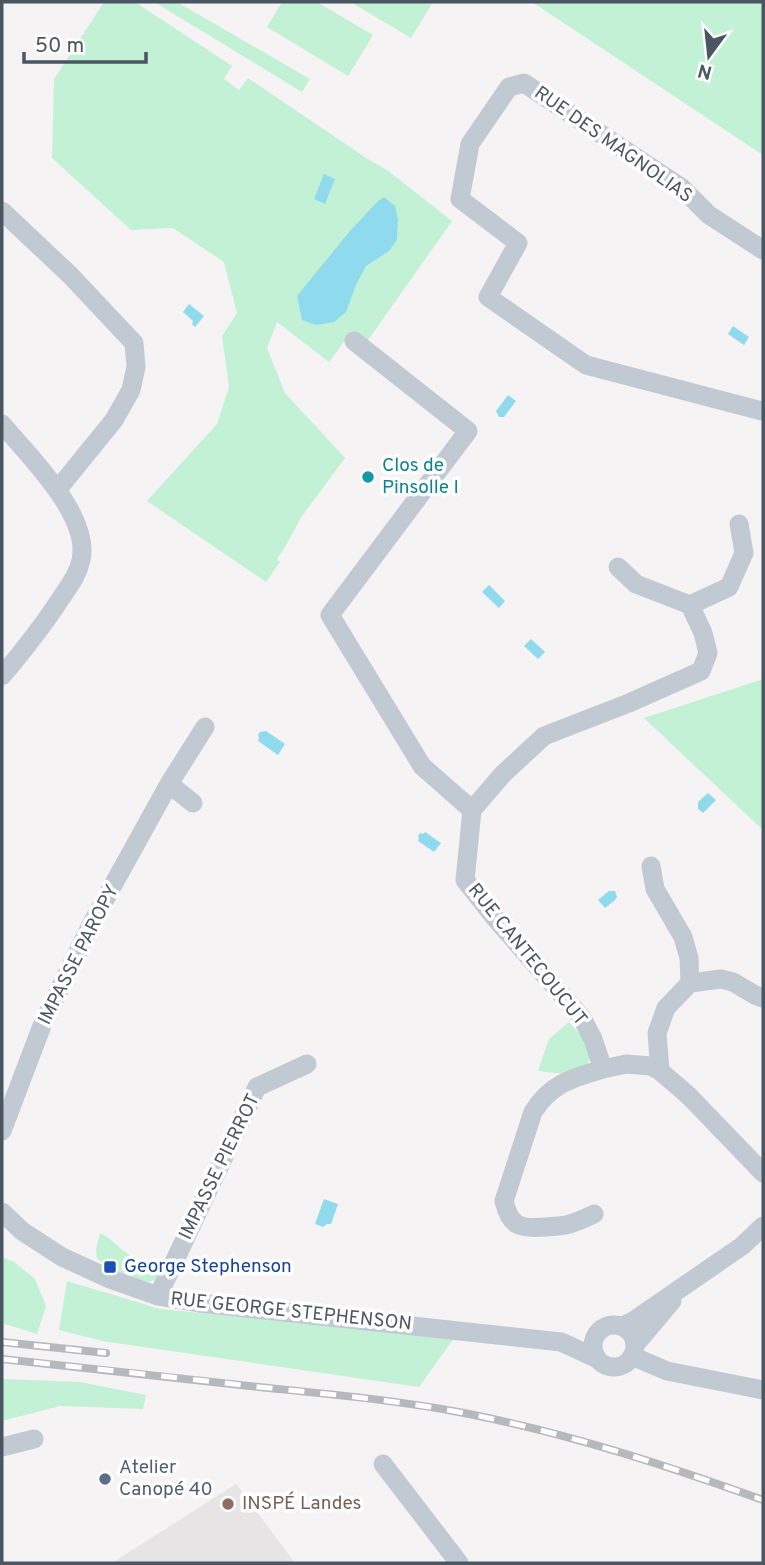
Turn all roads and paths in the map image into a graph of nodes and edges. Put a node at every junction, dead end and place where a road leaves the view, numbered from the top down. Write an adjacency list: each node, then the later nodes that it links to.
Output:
1 (2, 211): 6 (street)
2 (763, 250): 4 (street, RUE DES MAGNOLIAS)
3 (354, 341): 14 (street)
4 (763, 410)
5 (2, 424): 6 (street)
6 (58, 489): 10 (street)
7 (739, 524): 9 (street)
8 (618, 567): 9 (street)
9 (690, 605): 14 (street)
10 (2, 676)
11 (205, 727): 12 (street, IMPASSE PAROPY)
12 (169, 785): 13 (street); 21 (street, IMPASSE PAROPY)
13 (193, 803)
14 (472, 810): 19 (street, RUE CANTECOUCUT)
15 (651, 866): 16 (street)
16 (690, 983): 17 (street); 20 (street)
17 (763, 998)
18 (307, 1064): 27 (street, IMPASSE PIERROT)
19 (603, 1069): 20 (street); 24 (street)
20 (660, 1070): 22 (street)
21 (2, 1131)
22 (763, 1173)
23 (2, 1212): 27 (street, RUE GEORGE STEPHENSON)
24 (594, 1214)
25 (763, 1226): 26 (street)
26 (689, 1282): 28 (street); 31 (street)
27 (158, 1296): 30 (street, RUE GEORGE STEPHENSON)
28 (622, 1326): 29 (street); 31 (street)
29 (596, 1333): 30 (street, RUE GEORGE STEPHENSON); 32 (street)
30 (561, 1342): 32 (street, RUE GEORGE STEPHENSON)
31 (634, 1351): 32 (street); 33 (street)
32 (596, 1358)
33 (763, 1390)
34 (34, 1439): 35 (street)
35 (2, 1447)
36 (383, 1464): 37 (street)
37 (459, 1563)

